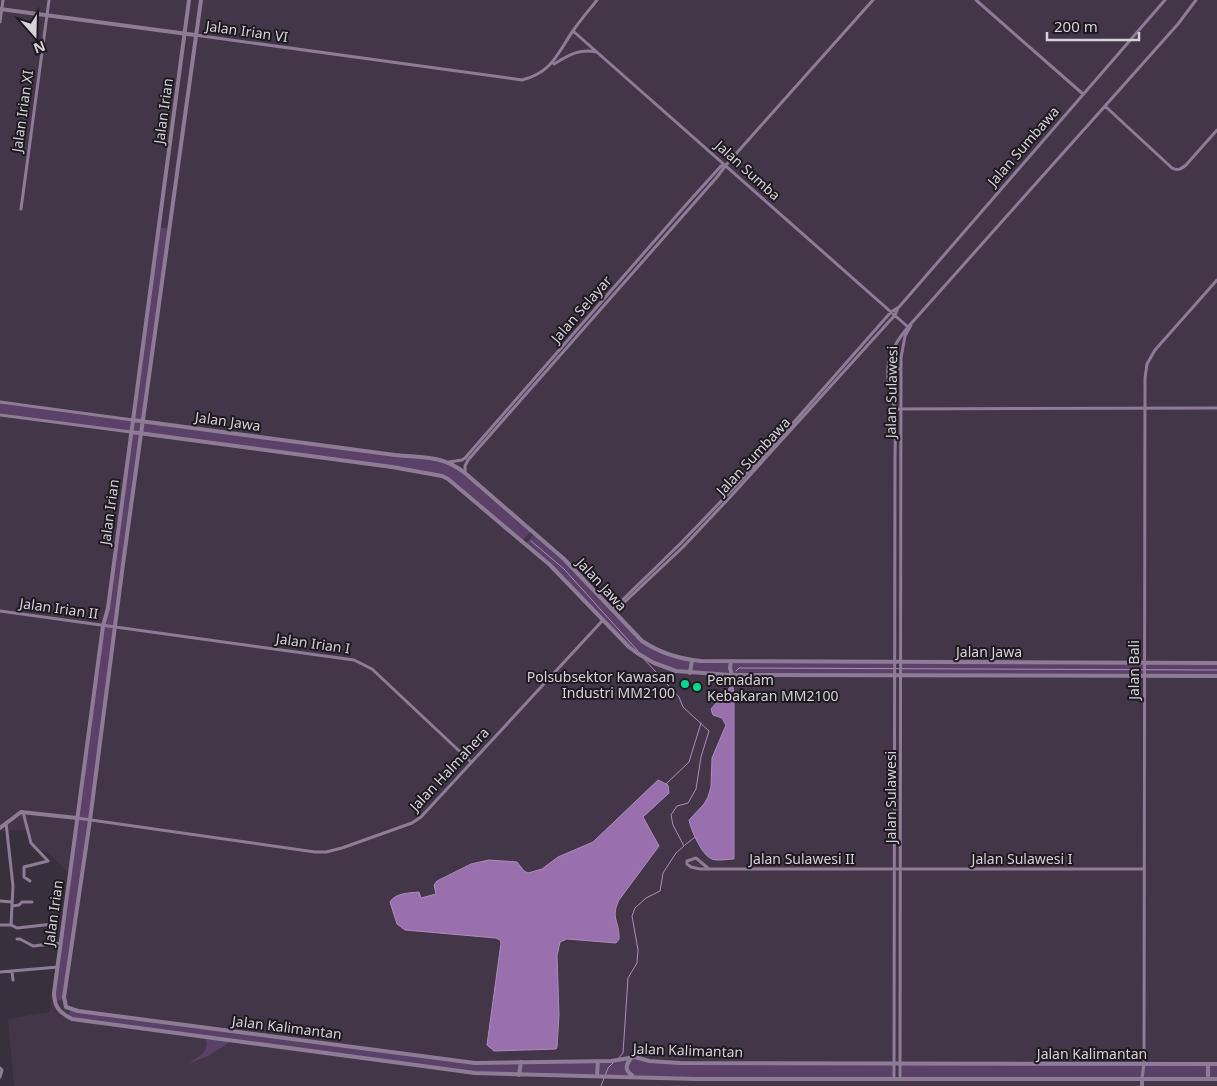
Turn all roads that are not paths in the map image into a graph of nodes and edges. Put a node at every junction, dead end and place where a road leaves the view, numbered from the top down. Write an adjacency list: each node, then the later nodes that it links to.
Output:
1 (4, 0): 10 (street)
2 (49, 0): 11 (street, Jalan Irian XI)
3 (190, 0): 14 (street, Jalan Irian)
4 (200, 0): 15 (street, Jalan Irian)
5 (597, 0): 13 (street)
6 (873, 0): 21 (street, Jalan Selayar)
7 (976, 0): 18 (street)
8 (1165, 0): 18 (street, Jalan Sumbawa)
9 (1196, 0): 19 (street)
10 (2, 9): 11 (street, Jalan Irian VI); 12 (street)
11 (46, 16): 14 (street, Jalan Irian VI); 22 (street, Jalan Irian XI)
12 (0, 22)
13 (573, 31): 16 (street, Jalan Sumba); 17 (street)
14 (185, 34): 15 (street, Jalan Irian VI); 23 (street, Jalan Irian)
15 (196, 35): 17 (street, Jalan Irian VI); 24 (street, Jalan Irian)
16 (598, 52): 17 (street, Jalan Irian VI); 21 (street, Jalan Sumba)
17 (551, 66)
18 (1083, 94): 26 (street, Jalan Sumbawa)
19 (1106, 106): 20 (street); 29 (street)
20 (1217, 130)
21 (726, 165): 27 (street, Jalan Sumba); 45 (street, Jalan Selayar)
22 (21, 209)
23 (159, 227): 24 (street); 39 (street, Jalan Irian)
24 (169, 229): 40 (street, Jalan Irian)
25 (1217, 280): 34 (street, Jalan Bali)
26 (899, 307): 27 (street, Jalan Sumbawa); 28 (street, Jalan Sumbawa)
27 (891, 312): 28 (street, Jalan Sumba); 43 (street, Jalan Sumbawa)
28 (895, 315): 30 (street, Jalan Sumba); 43 (street, Jalan Sumbawa)
29 (912, 323): 30 (street, Jalan Sulawesi); 31 (street, Jalan Sulawesi)
30 (908, 327): 32 (street, Jalan Sulawesi)
31 (901, 370): 32 (street); 36 (street, Jalan Sulawesi)
32 (888, 371): 37 (street, Jalan Sulawesi)
33 (0, 402): 39 (street, Jalan Jawa)
34 (1144, 408): 35 (street); 36 (street); 59 (street, Jalan Bali)
35 (1217, 408)
36 (902, 409): 37 (street); 57 (street, Jalan Sulawesi)
37 (895, 410): 56 (street, Jalan Sulawesi)
38 (0, 415): 41 (street, Jalan Jawa)
39 (133, 420): 40 (street, Jalan Jawa); 41 (street, Jalan Irian)
40 (143, 421): 42 (street, Jalan Irian); 44 (street, Jalan Jawa)
41 (131, 432): 42 (street, Jalan Jawa); 52 (street, Jalan Irian)
42 (141, 433): 46 (street, Jalan Jawa); 53 (street, Jalan Irian)
43 (784, 436): 50 (street, Jalan Sumbawa)
44 (266, 438): 46 (street); 47 (street, Jalan Jawa)
45 (475, 449): 47 (street, Jalan Selayar); 48 (street, Jalan Selayar)
46 (263, 450): 51 (street, Jalan Jawa)
47 (450, 462): 48 (street, Jalan Jawa)
48 (465, 473): 50 (street, Jalan Jawa)
49 (0, 611): 52 (street, Jalan Irian II)
50 (613, 611): 54 (street, Jalan Jawa)
51 (603, 620): 60 (street, Jalan Jawa); 66 (street, Jalan Halmahera)
52 (103, 626): 53 (street, Jalan Irian II); 68 (street, Jalan Irian)
53 (115, 627): 66 (street, Jalan Irian I); 69 (street, Jalan Irian)
54 (692, 660): 55 (street, Jalan Jawa); 60 (street)
55 (731, 661): 56 (street, Jalan Jawa); 64 (street)
56 (894, 663): 57 (street, Jalan Jawa); 61 (street, Jalan Sulawesi)
57 (901, 663): 59 (street, Jalan Jawa); 62 (street, Jalan Sulawesi)
58 (1217, 663): 59 (street, Jalan Jawa)
59 (1144, 664): 63 (street, Jalan Bali)
60 (690, 674): 64 (street, Jalan Jawa)
61 (894, 674): 62 (street, Jalan Jawa); 64 (street, Jalan Jawa); 74 (street, Jalan Sulawesi)
62 (901, 674): 63 (street, Jalan Jawa); 75 (street, Jalan Sulawesi)
63 (1144, 674): 65 (street, Jalan Jawa); 73 (street, Jalan Bali)
64 (732, 675)
65 (1217, 676)
66 (471, 762): 69 (street, Jalan Halmahera)
67 (23, 812): 68 (street); 70 (street); 76 (street)
68 (77, 818): 69 (street, Jalan Halmahera); 84 (street, Jalan Irian)
69 (90, 820): 90 (street, Jalan Irian)
70 (6, 823): 71 (street); 79 (street)
71 (0, 828)
72 (708, 869): 72 (street, Jalan Sulawesi II); 74 (street, Jalan Sulawesi II)
73 (1144, 869): 75 (street, Jalan Sulawesi I); 100 (street, Jalan Bali)
74 (895, 870): 75 (street, Jalan Sulawesi II); 98 (street, Jalan Sulawesi)
75 (901, 870): 99 (street, Jalan Sulawesi)
76 (30, 881)
77 (0, 900): 79 (street)
78 (32, 902): 79 (street)
79 (12, 904): 82 (street)
80 (53, 924): 82 (street)
81 (0, 925): 82 (street)
82 (11, 925)
83 (16, 939): 84 (street)
84 (61, 943): 85 (street, Jalan Irian)
85 (58, 967): 87 (street); 89 (street, Jalan Irian)
86 (0, 972): 87 (street)
87 (12, 972): 88 (street)
88 (13, 980)
89 (54, 998): 90 (street); 92 (street)
90 (64, 998): 91 (street)
91 (72, 1010): 92 (street); 93 (street, Jalan Kalimantan)
92 (72, 1019): 94 (street, Jalan Kalimantan)
93 (306, 1040): 94 (street); 97 (street, Jalan Kalimantan)
94 (304, 1050): 104 (street, Jalan Kalimantan)
95 (631, 1058): 96 (street, Jalan Kalimantan); 98 (street, Jalan Kalimantan); 106 (street)
96 (598, 1061): 97 (street, Jalan Kalimantan); 105 (street)
97 (521, 1062): 104 (street)
98 (894, 1064): 99 (street, Jalan Kalimantan); 109 (street, Jalan Sulawesi)
99 (900, 1064): 100 (street, Jalan Kalimantan); 110 (street, Jalan Sulawesi)
100 (1144, 1064): 101 (street, Jalan Kalimantan); 108 (street, Jalan Bali)
101 (1208, 1064): 102 (street, Jalan Kalimantan); 111 (street)
102 (1217, 1064)
103 (0, 1068): 107 (street)
104 (519, 1075): 105 (street, Jalan Kalimantan)
105 (600, 1076): 106 (street, Jalan Kalimantan)
106 (634, 1076): 109 (street, Jalan Kalimantan)
107 (0, 1077)
108 (1142, 1078): 110 (street, Jalan Kalimantan); 111 (street, Jalan Kalimantan); 113 (street, Jalan Bali)
109 (894, 1079): 110 (street, Jalan Kalimantan)
110 (900, 1079)
111 (1208, 1079): 112 (street, Jalan Kalimantan)
112 (1217, 1079)
113 (1142, 1086)

